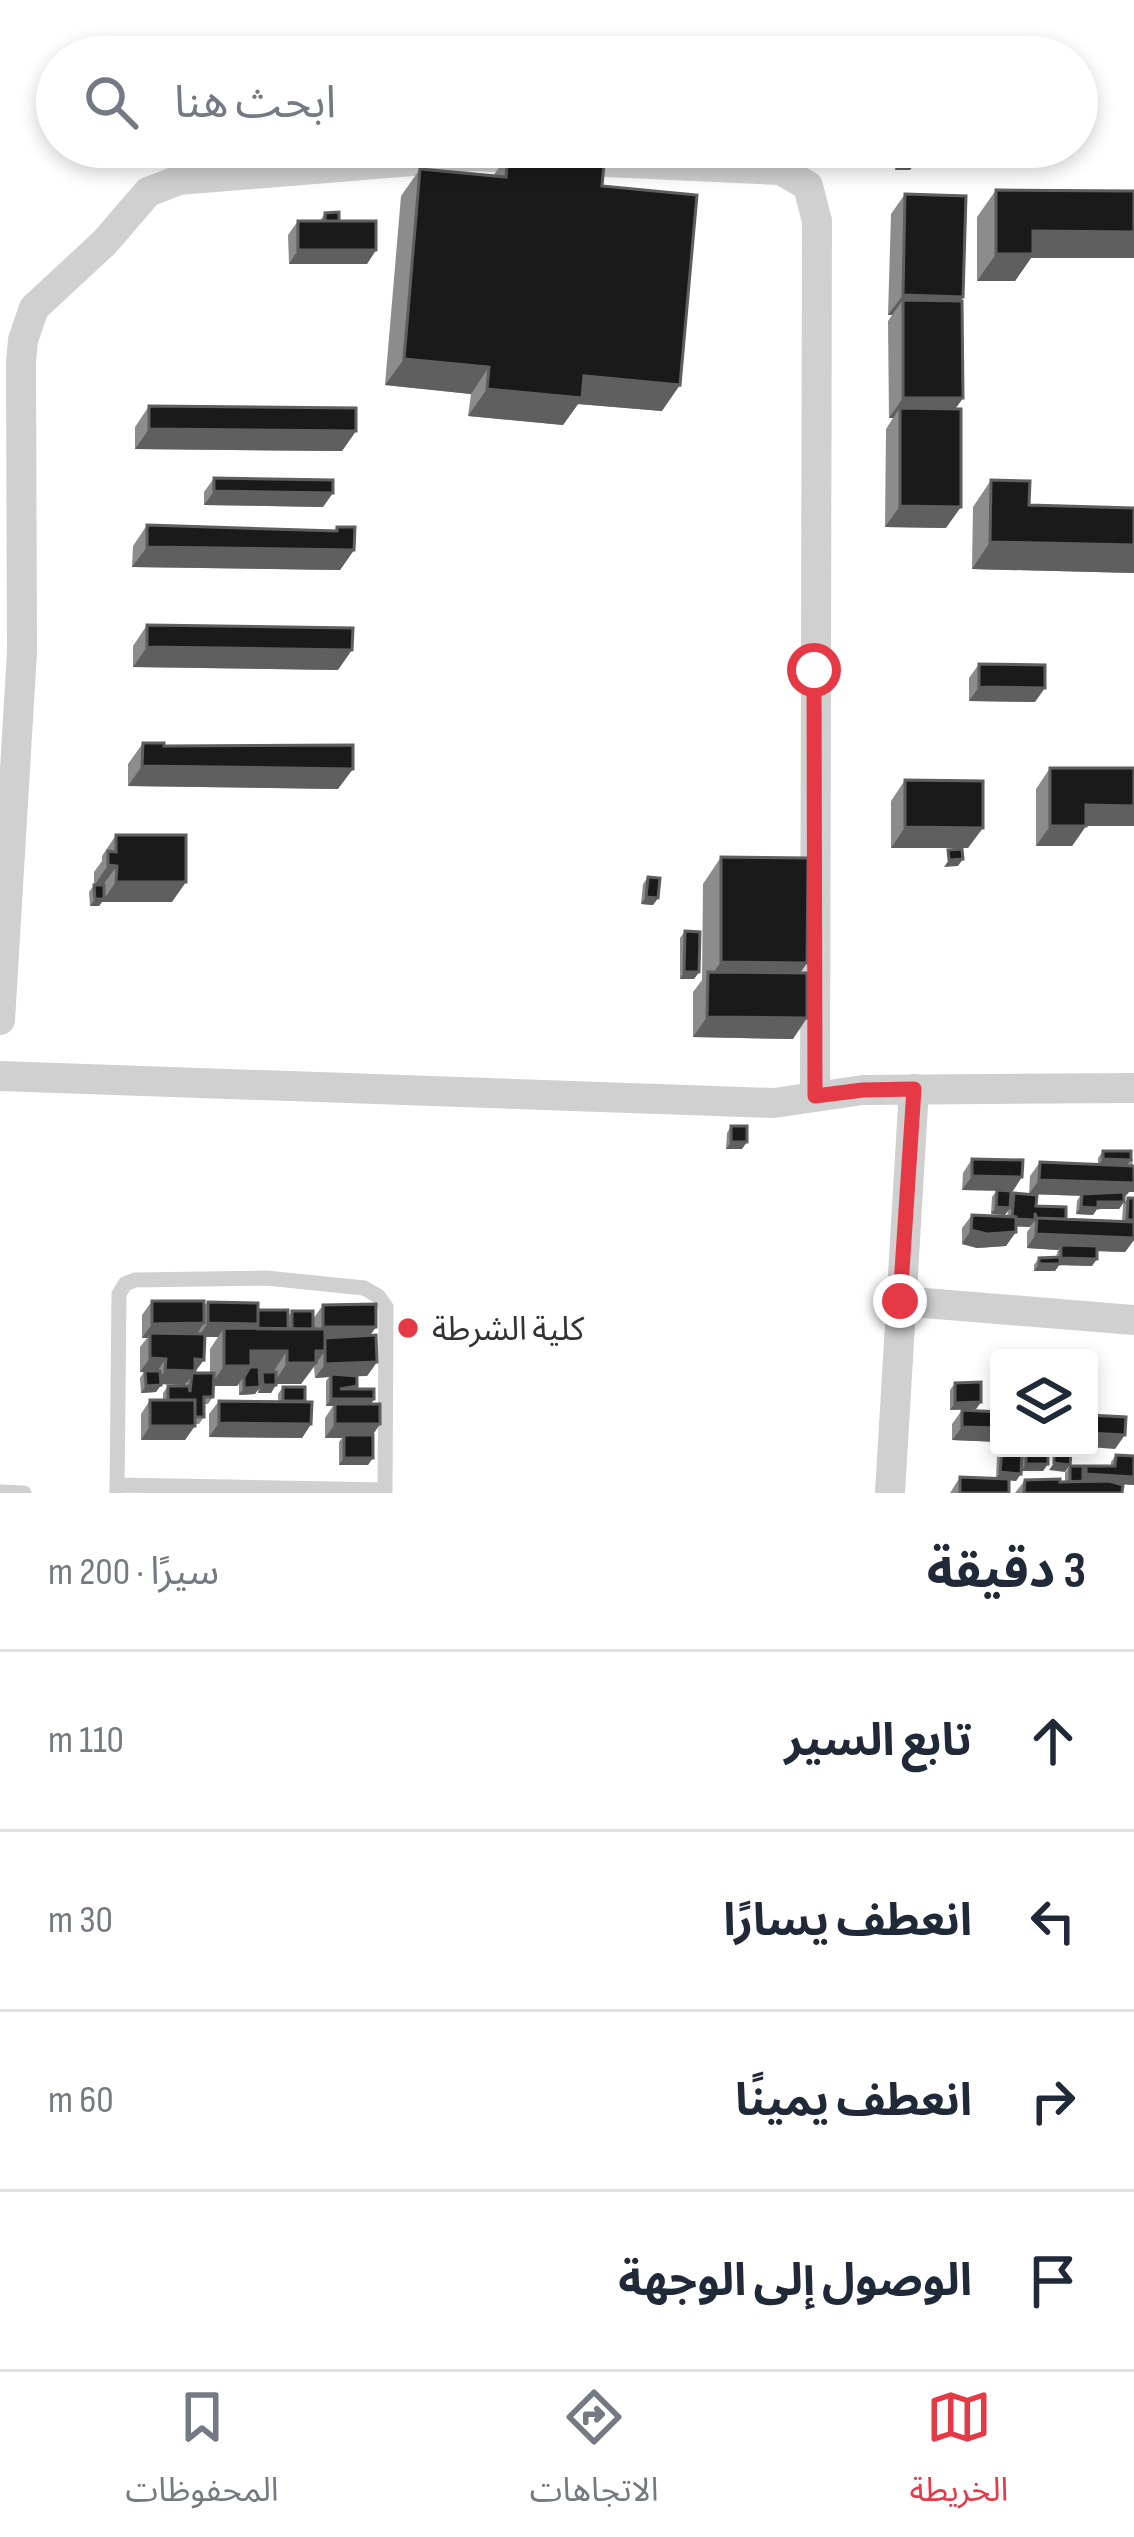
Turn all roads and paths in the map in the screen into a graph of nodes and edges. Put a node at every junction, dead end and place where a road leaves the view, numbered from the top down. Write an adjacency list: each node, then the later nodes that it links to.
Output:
1 (326, 168): 3 (street)
2 (737, 168): 7 (street)
3 (0, 1020)
4 (0, 1076): 7 (street)
5 (1134, 1088): 6 (street)
6 (914, 1089): 7 (street); 8 (street)
7 (815, 1096)
8 (900, 1301): 9 (street); 14 (street)
9 (1134, 1320)
10 (117, 1489): 12 (lane); 12 (lane)
11 (0, 1492): 13 (lane)
12 (385, 1492)
13 (24, 1493)
14 (890, 1493)

